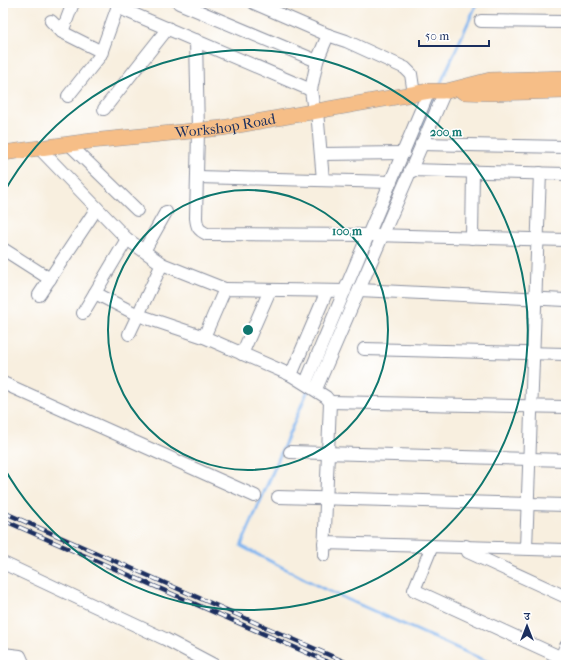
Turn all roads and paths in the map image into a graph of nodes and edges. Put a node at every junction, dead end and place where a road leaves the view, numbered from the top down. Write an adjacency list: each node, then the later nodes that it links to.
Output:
1 (73, 3): 9 (street)
2 (179, 3): 13 (street)
3 (254, 3): 10 (street)
4 (118, 5): 8 (street); 12 (street)
5 (50, 21): 9 (street)
6 (480, 21): 7 (street)
7 (566, 22)
8 (168, 28): 11 (street); 20 (street)
9 (62, 32): 12 (street)
10 (328, 35): 13 (street); 18 (street)
11 (196, 40): 15 (street); 22 (street)
12 (102, 52): 19 (street)
13 (317, 61): 15 (street)
14 (566, 78): 16 (main road, Workshop Road)
15 (311, 90): 21 (street)
16 (439, 91): 17 (main road, Workshop Road); 18 (main road, Workshop Road); 24 (street); 28 (street)
17 (566, 91)
18 (414, 94): 21 (main road, Workshop Road)
19 (68, 96)
20 (104, 109)
21 (315, 112): 22 (main road, Workshop Road); 29 (street)
22 (198, 131): 23 (main road, Workshop Road); 34 (street)
23 (69, 144): 26 (main road, Workshop Road); 38 (street)
24 (421, 144): 25 (street); 30 (street)
25 (566, 147)
26 (39, 148): 27 (main road, Workshop Road); 37 (street)
27 (3, 153)
28 (404, 153): 29 (street); 36 (street)
29 (320, 154): 35 (street)
30 (410, 170): 31 (street); 40 (street)
31 (473, 171): 32 (street); 41 (street)
32 (540, 173): 33 (street); 43 (street)
33 (566, 174)
34 (198, 177): 35 (street); 40 (street)
35 (323, 180): 36 (street)
36 (391, 182): 40 (street)
37 (97, 208): 42 (street); 48 (street)
38 (137, 210)
39 (166, 212): 46 (street)
40 (375, 235): 41 (street); 51 (street); 53 (street)
41 (472, 238): 43 (street)
42 (127, 239): 46 (street); 54 (street)
43 (537, 239): 44 (street); 56 (street)
44 (566, 240)
45 (3, 249): 48 (street)
46 (144, 251): 47 (street)
47 (162, 264): 49 (street); 59 (street)
48 (50, 279): 55 (street)
49 (225, 289): 50 (street); 61 (street)
50 (270, 290): 52 (street); 64 (street)
51 (359, 290): 56 (street); 68 (street)
52 (327, 291): 53 (street); 66 (street)
53 (345, 291): 68 (street)
54 (95, 293): 58 (street); 59 (street)
55 (39, 296)
56 (535, 299): 57 (street); 63 (street)
57 (566, 300)
58 (83, 314)
59 (138, 315): 60 (street); 61 (street)
60 (129, 334)
61 (204, 337): 64 (street)
62 (364, 349): 63 (street)
63 (533, 352): 65 (street); 70 (street)
64 (242, 354): 66 (street)
65 (566, 354)
66 (291, 375): 68 (street)
67 (3, 383): 76 (street)
68 (310, 386): 69 (street)
69 (330, 402): 70 (street); 73 (street)
70 (531, 406): 71 (street); 74 (street)
71 (566, 407)
72 (290, 452): 73 (street)
73 (328, 454): 74 (street); 78 (street)
74 (529, 458): 75 (street); 79 (street)
75 (566, 460)
76 (255, 496)
77 (278, 497): 78 (street)
78 (326, 497): 79 (street); 81 (street)
79 (528, 502): 80 (street); 84 (street)
80 (566, 505)
81 (324, 543): 82 (street); 86 (street)
82 (432, 546): 83 (street); 92 (street)
83 (466, 546): 84 (street); 88 (street)
84 (526, 548): 85 (street)
85 (566, 550)
86 (324, 555)
87 (3, 563): 91 (street)
88 (566, 597)
89 (566, 646): 92 (street)
90 (3, 654): 93 (street)
91 (193, 660): 94 (street)
92 (558, 661)
93 (24, 665)
94 (214, 665)

